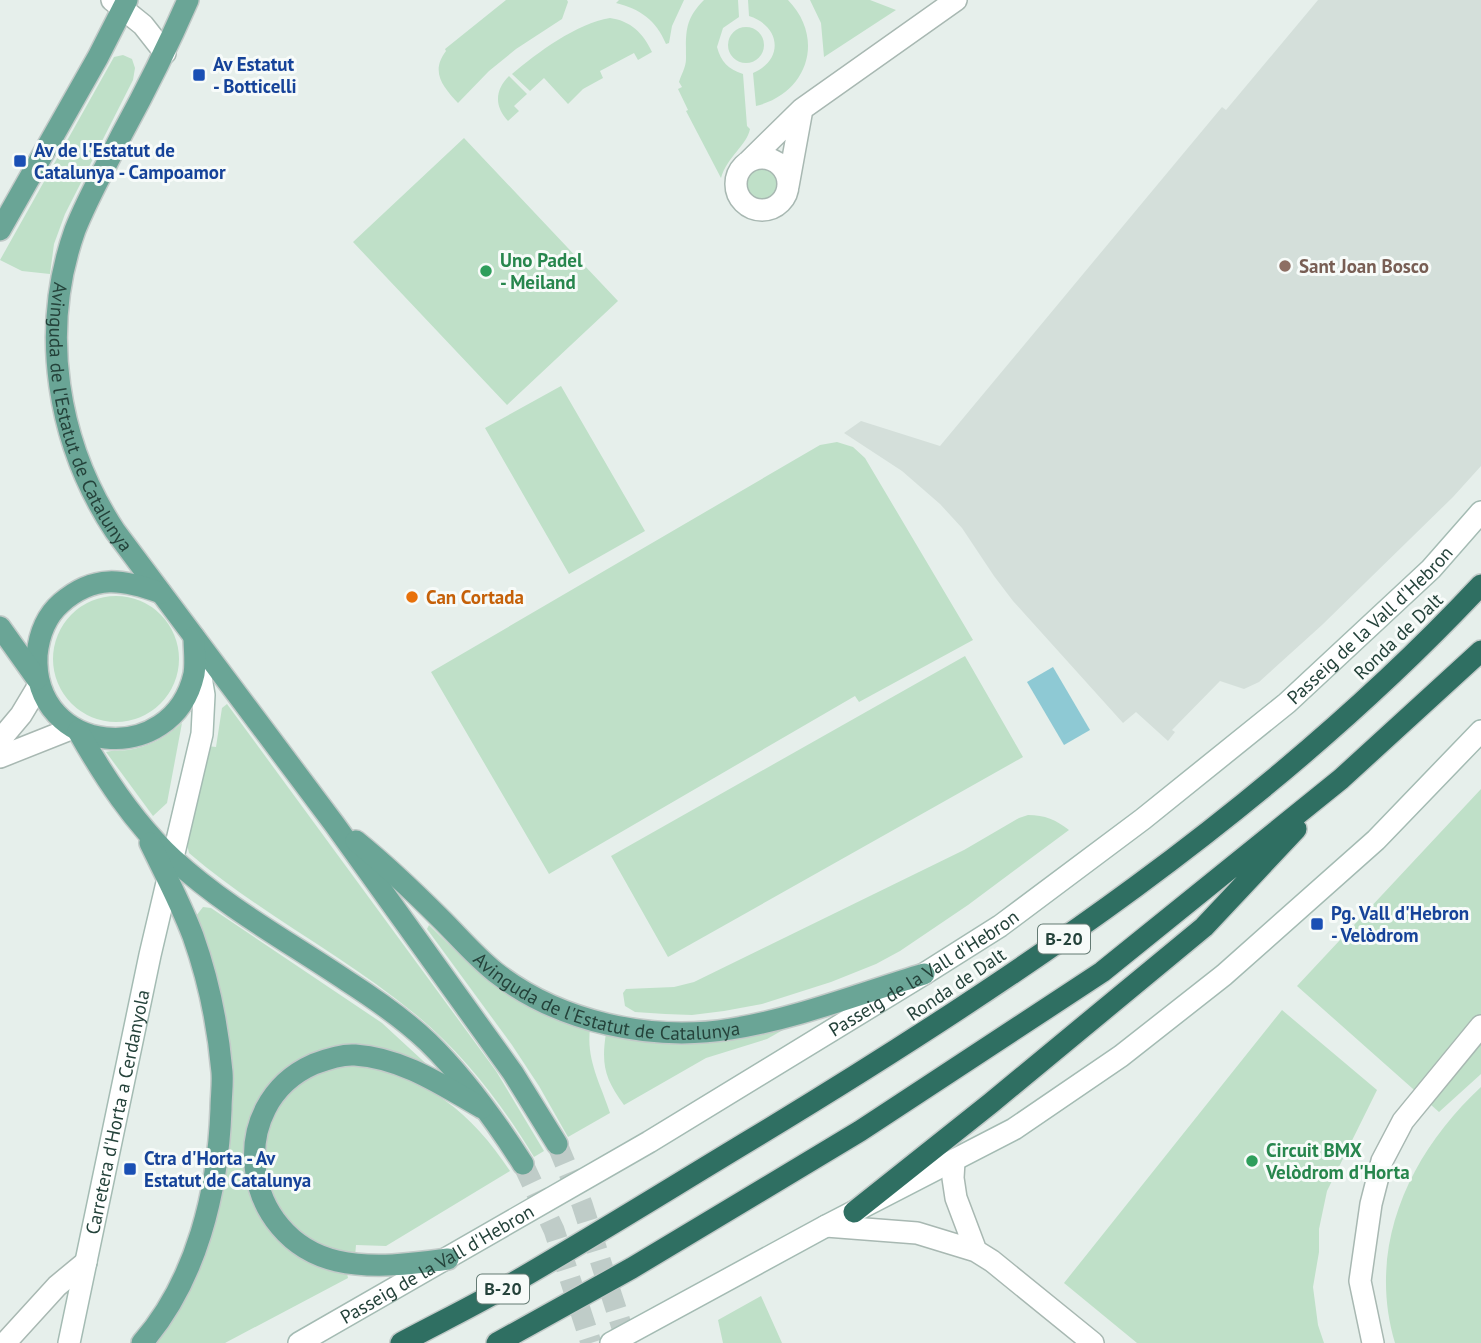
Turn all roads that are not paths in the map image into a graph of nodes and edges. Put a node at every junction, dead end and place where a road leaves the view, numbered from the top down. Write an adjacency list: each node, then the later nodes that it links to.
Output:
1 (188, 0): 4 (main road, Avinguda de l'Estatut de Catalunya)
2 (956, 0): 5 (street)
3 (120, 3): 4 (street); 8 (main road)
4 (165, 53): 11 (main road, Avinguda de l'Estatut de Catalunya)
5 (802, 109): 6 (street); 7 (street)
6 (747, 163): 7 (street); 7 (street)
7 (788, 186)
8 (0, 230)
9 (1481, 512): 25 (street, Passeig de la Vall d'Hebron)
10 (1481, 586): 40 (highway, Ronda de Dalt / B-20)
11 (163, 593): 13 (main road, Avinguda de l'Estatut de Catalunya); 15 (main road, Avinguda de l'Estatut de Catalunya)
12 (0, 627): 15 (main road)
13 (194, 637): 16 (main road); 21 (main road, Avinguda de l'Estatut de Catalunya); 23 (street, Avinguda de l'Estatut de Catalunya)
14 (1481, 651): 20 (highway, B-20)
15 (38, 682): 16 (main road); 18 (street)
16 (75, 729): 19 (street); 22 (main road)
17 (1481, 731): 29 (street)
18 (0, 740)
19 (0, 757)
20 (1353, 768): 31 (highway); 41 (highway, B-20)
21 (335, 825): 25 (main road, Avinguda de l'Estatut de Catalunya); 28 (main road, Avinguda de l'Estatut de Catalunya)
22 (144, 830): 23 (main road); 24 (main road)
23 (173, 859): 24 (street, Avinguda de l'Estatut de Catalunya); 27 (main road)
24 (167, 880): 35 (street, Carretera d'Horta a Cerdanyola); 38 (main road)
25 (924, 974): 34 (street, Passeig de la Vall d'Hebron)
26 (1481, 1026): 44 (street)
27 (489, 1113): 30 (main road); 34 (main road)
28 (557, 1144)
29 (954, 1161): 31 (street); 33 (street)
30 (523, 1164)
31 (854, 1212): 32 (street)
32 (826, 1226): 33 (street); 42 (street)
33 (984, 1256): 43 (street)
34 (448, 1259): 39 (street, Passeig de la Vall d'Hebron)
35 (86, 1262): 36 (street); 37 (street, Carretera d'Horta a Cerdanyola)
36 (5, 1343)
37 (69, 1343)
38 (142, 1343)
39 (299, 1343)
40 (401, 1343)
41 (497, 1343)
42 (611, 1343)
43 (1093, 1343)
44 (1373, 1343)

